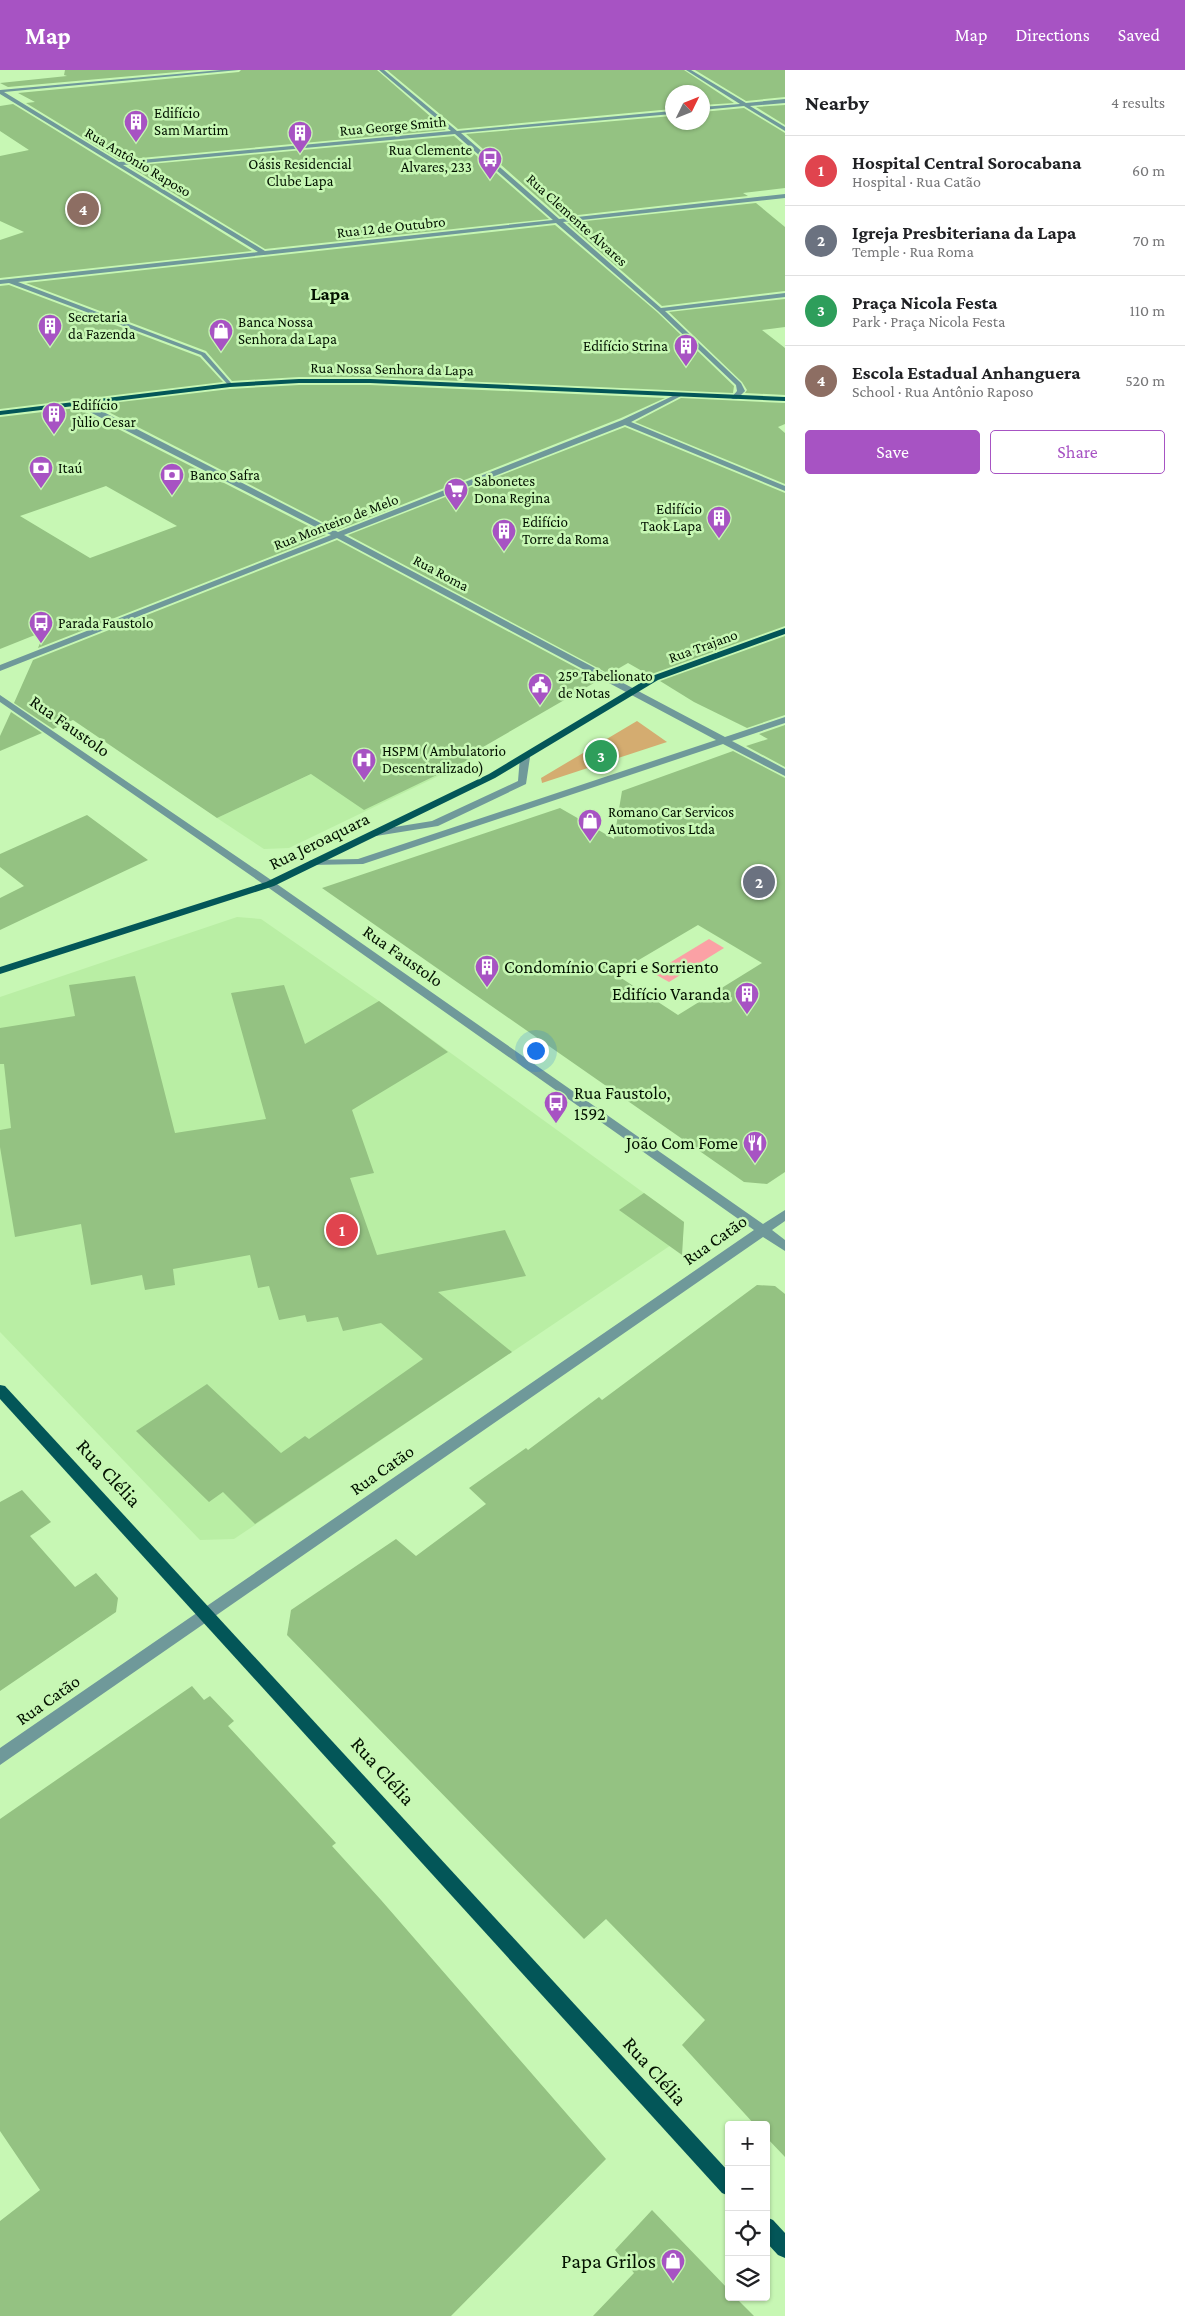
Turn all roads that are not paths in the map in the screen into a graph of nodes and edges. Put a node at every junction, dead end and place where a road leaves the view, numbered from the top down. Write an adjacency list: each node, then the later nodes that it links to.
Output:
1 (237, 70): 4 (street)
2 (381, 70): 10 (street, Rua Clemente Álvares)
3 (688, 70): 6 (street)
4 (0, 91): 11 (street, Rua Antônio Raposo)
5 (785, 101): 6 (street)
6 (745, 105): 7 (street); 9 (street)
7 (710, 108)
8 (665, 113): 10 (street, Rua George Smith)
9 (785, 129)
10 (457, 133): 11 (street, Rua George Smith); 13 (street, Rua Clemente Álvares)
11 (116, 164): 14 (street, Rua Antônio Raposo)
12 (785, 196): 13 (street, Rua 12 de Outubro)
13 (558, 222): 14 (street, Rua 12 de Outubro); 18 (street, Rua Clemente Álvares)
14 (264, 253): 16 (street, Rua 12 de Outubro)
15 (0, 280): 16 (street, Rua 12 de Outubro)
16 (9, 281): 19 (street)
17 (785, 295): 18 (street)
18 (660, 310): 21 (street, Rua Clemente Álvares)
19 (230, 385): 20 (main road, Rua Nossa Senhora da Lapa); 23 (main road, Rua Nossa Senhora da Lapa)
20 (679, 395): 21 (main road, Rua Nossa Senhora da Lapa); 25 (street, Rua Monteiro de Melo)
21 (735, 398): 22 (main road, Rua Nossa Senhora da Lapa)
22 (785, 399)
23 (81, 404): 24 (main road, Rua Nossa Senhora da Lapa); 27 (street, Rua Roma)
24 (0, 413)
25 (625, 422): 26 (street); 27 (street, Rua Monteiro de Melo)
26 (785, 489)
27 (338, 536): 29 (street, Rua Monteiro de Melo); 30 (street, Rua Roma)
28 (785, 631): 30 (main road, Rua Trajano)
29 (0, 668)
30 (632, 692): 33 (street, Rua Roma); 34 (main road, Rua Jeroaquara)
31 (0, 698): 38 (street, Rua Faustolo)
32 (785, 720): 33 (street)
33 (724, 740): 35 (street, Rua Roma); 37 (street)
34 (525, 757): 36 (main road, Rua Jeroaquara); 36 (street)
35 (785, 773)
36 (376, 833): 37 (main road, Rua Jeroaquara)
37 (313, 863): 38 (main road, Rua Jeroaquara)
38 (270, 884): 39 (main road, Rua Jeroaquara); 41 (street, Rua Faustolo)
39 (0, 971)
40 (785, 1215): 41 (street, Rua Catão)
41 (763, 1230): 42 (street, Rua Faustolo); 44 (street, Rua Catão)
42 (785, 1246)
43 (0, 1390): 44 (main road, Rua Clélia)
44 (206, 1614): 45 (street, Rua Catão); 46 (main road, Rua Clélia)
45 (0, 1757)
46 (725, 2182)
47 (770, 2231): 48 (main road)
48 (785, 2248)

